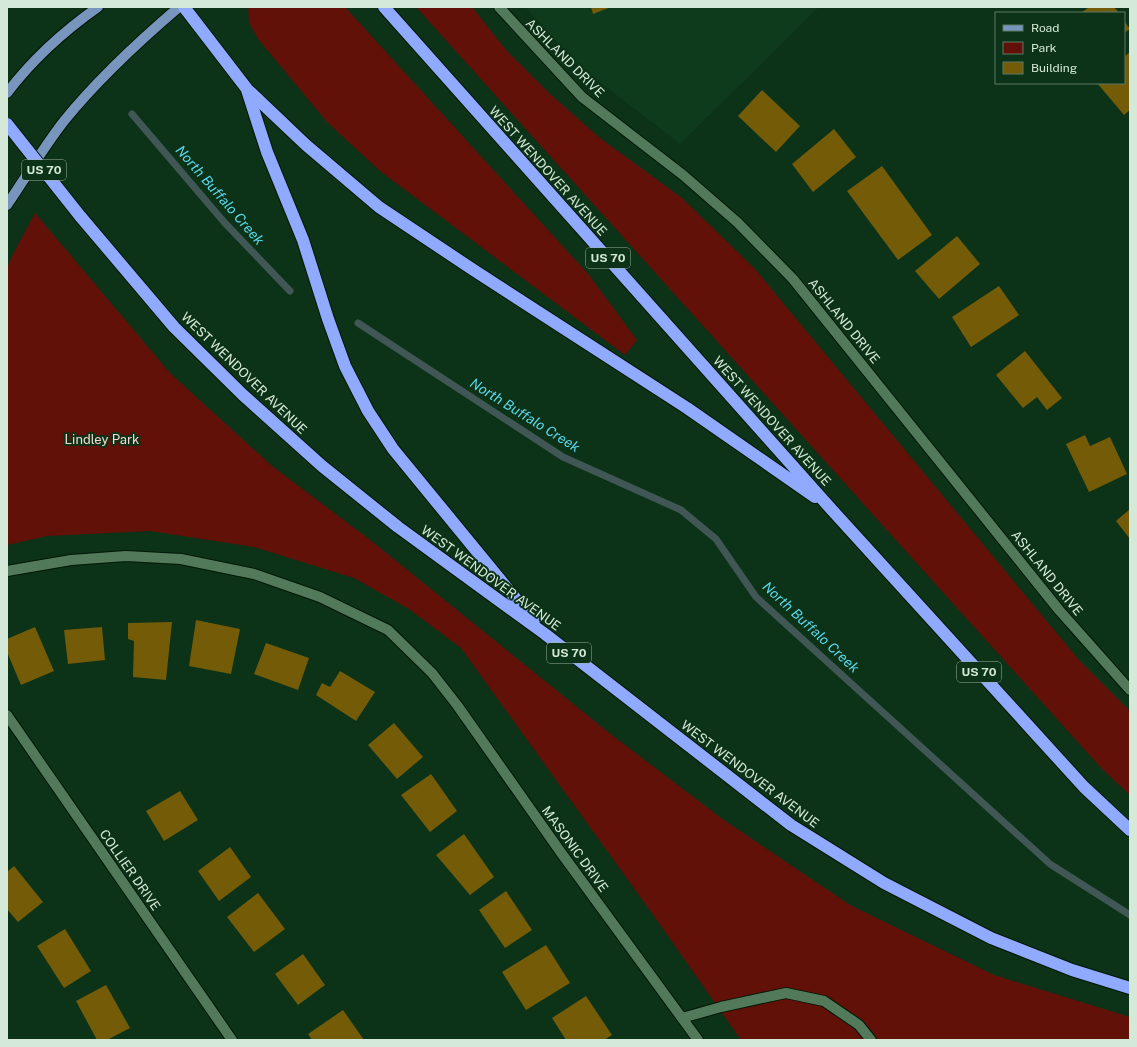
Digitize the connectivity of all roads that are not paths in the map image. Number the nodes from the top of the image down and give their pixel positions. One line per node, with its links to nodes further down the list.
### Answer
1 (98, 7): 7 (main road)
2 (179, 7): 9 (main road)
3 (184, 7): 6 (highway)
4 (384, 7): 10 (highway, WEST WENDOVER AVENUE / US 70)
5 (499, 7): 13 (street, ASHLAND DRIVE)
6 (247, 89): 10 (highway); 12 (highway)
7 (7, 93)
8 (7, 124): 12 (highway, WEST WENDOVER AVENUE / US 70, bridge)
9 (7, 205)
10 (832, 510): 15 (highway, WEST WENDOVER AVENUE / US 70)
11 (7, 571): 17 (street, MASONIC DRIVE)
12 (545, 634): 16 (highway, WEST WENDOVER AVENUE / US 70)
13 (1130, 690)
14 (7, 715): 18 (street, COLLIER DRIVE)
15 (1130, 830)
16 (1130, 988)
17 (682, 1018): 19 (street, MASONIC DRIVE); 20 (street)
18 (232, 1040)
19 (698, 1040)
20 (871, 1040)

